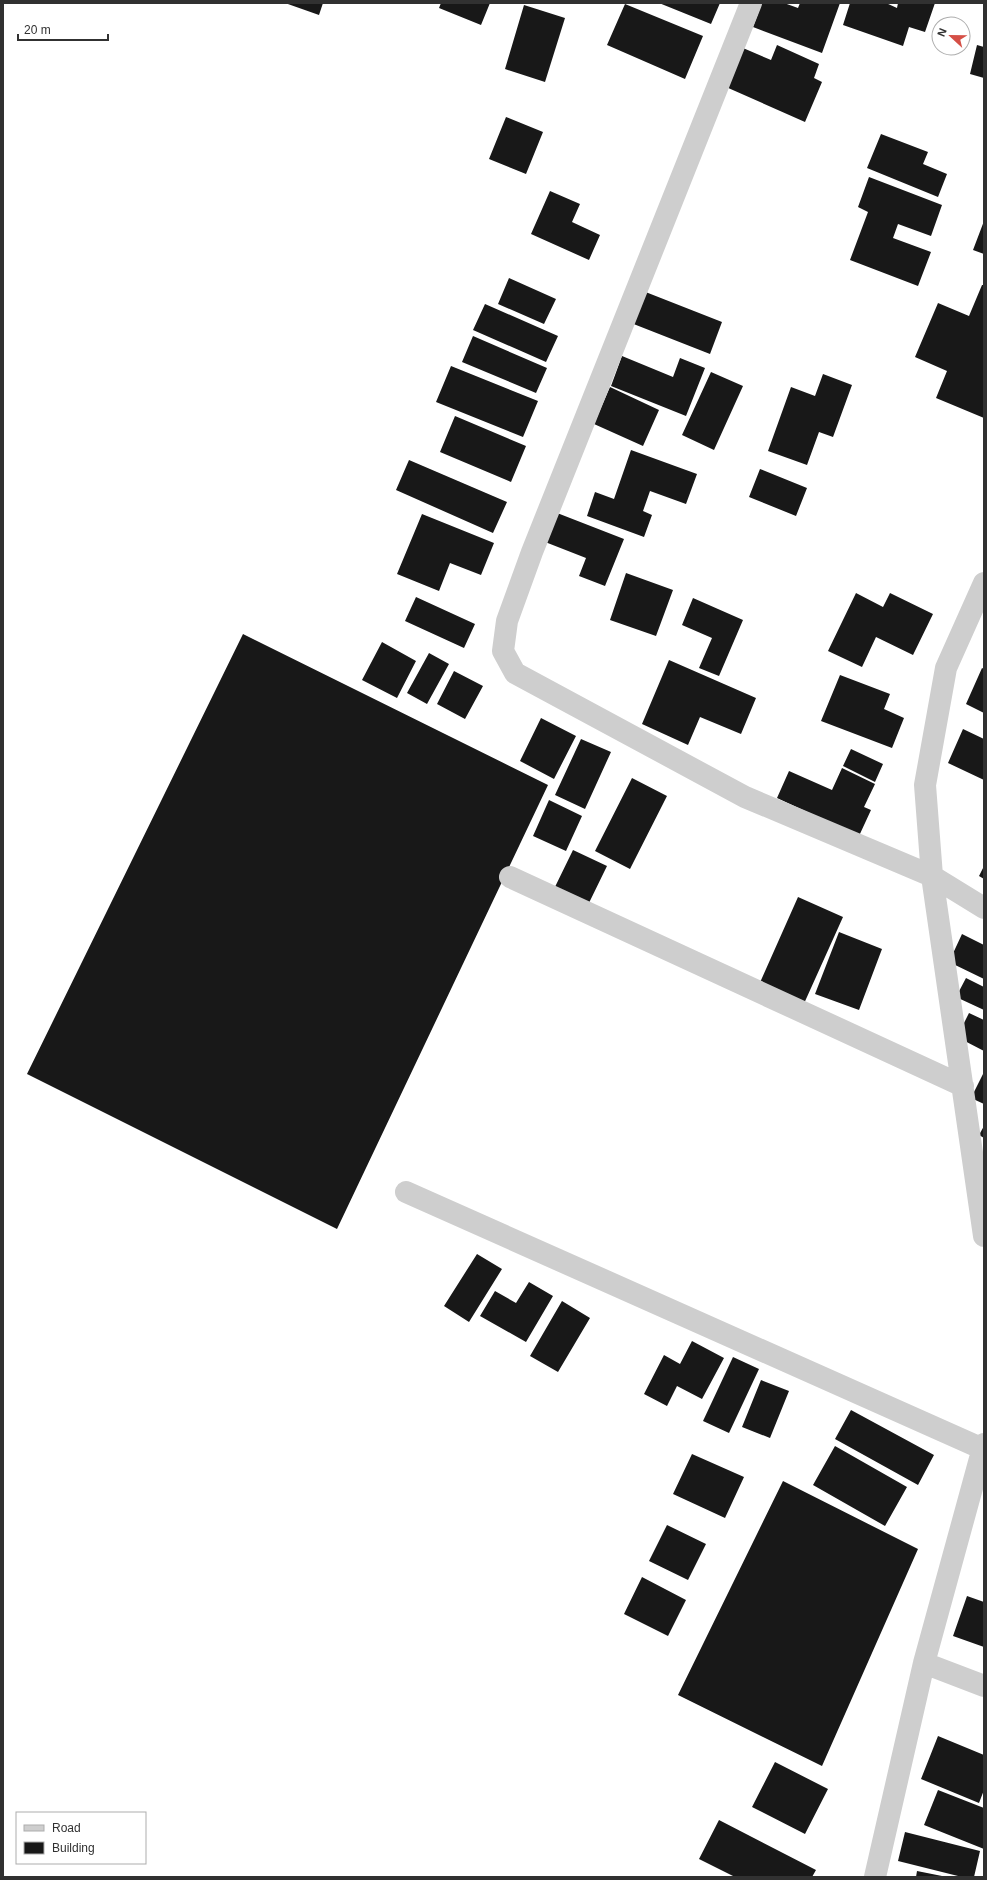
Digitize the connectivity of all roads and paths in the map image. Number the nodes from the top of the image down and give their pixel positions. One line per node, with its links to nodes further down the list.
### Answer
1 (751, 3): 3 (street)
2 (984, 583): 3 (street)
3 (932, 876): 5 (street); 6 (street)
4 (510, 877): 6 (street)
5 (984, 908)
6 (963, 1086): 8 (street)
7 (406, 1192): 9 (street)
8 (984, 1236)
9 (983, 1446): 10 (street)
10 (924, 1663): 11 (street); 12 (street)
11 (984, 1686)
12 (875, 1877)

